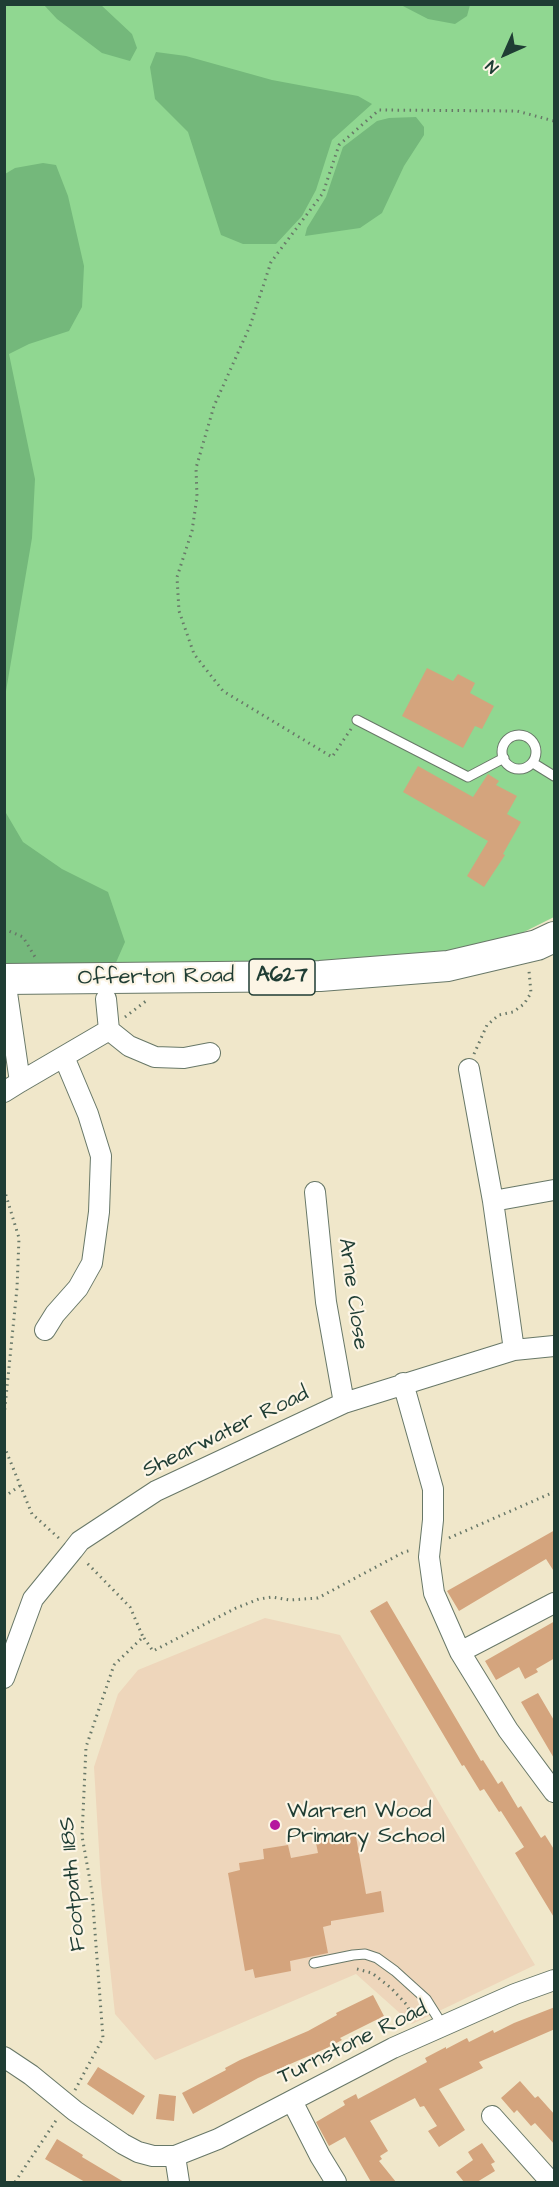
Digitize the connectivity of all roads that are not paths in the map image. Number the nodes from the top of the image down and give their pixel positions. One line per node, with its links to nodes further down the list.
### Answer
1 (357, 720): 2 (lane)
2 (504, 758): 3 (lane); 3 (lane)
3 (533, 764): 4 (lane)
4 (555, 776)
5 (555, 938): 6 (main road, Offerton Road / A627)
6 (5, 979): 12 (street)
7 (106, 999): 8 (street)
8 (109, 1030): 9 (street); 10 (street)
9 (210, 1053)
10 (64, 1057): 12 (street); 16 (street)
11 (469, 1069): 15 (street)
12 (12, 1087)
13 (555, 1190): 15 (street)
14 (315, 1192): 20 (street, Arne Close)
15 (493, 1201): 18 (street)
16 (45, 1330)
17 (555, 1346): 18 (street, Shearwater Road)
18 (514, 1350): 19 (street, Shearwater Road)
19 (403, 1383): 20 (street, Shearwater Road); 22 (street)
20 (345, 1403): 23 (street, Shearwater Road)
21 (555, 1603): 22 (street)
22 (460, 1652): 24 (street)
23 (4, 1678)
24 (555, 1792)
25 (314, 1963): 27 (lane)
26 (555, 1980): 27 (street, Turnstone Road)
27 (443, 2027): 29 (street, Turnstone Road)
28 (4, 2057): 31 (street, Turnstone Road)
29 (292, 2101): 31 (street, Turnstone Road); 34 (street)
30 (492, 2116): 32 (street)
31 (175, 2156): 33 (street)
32 (540, 2178)
33 (179, 2182)
34 (336, 2182)

